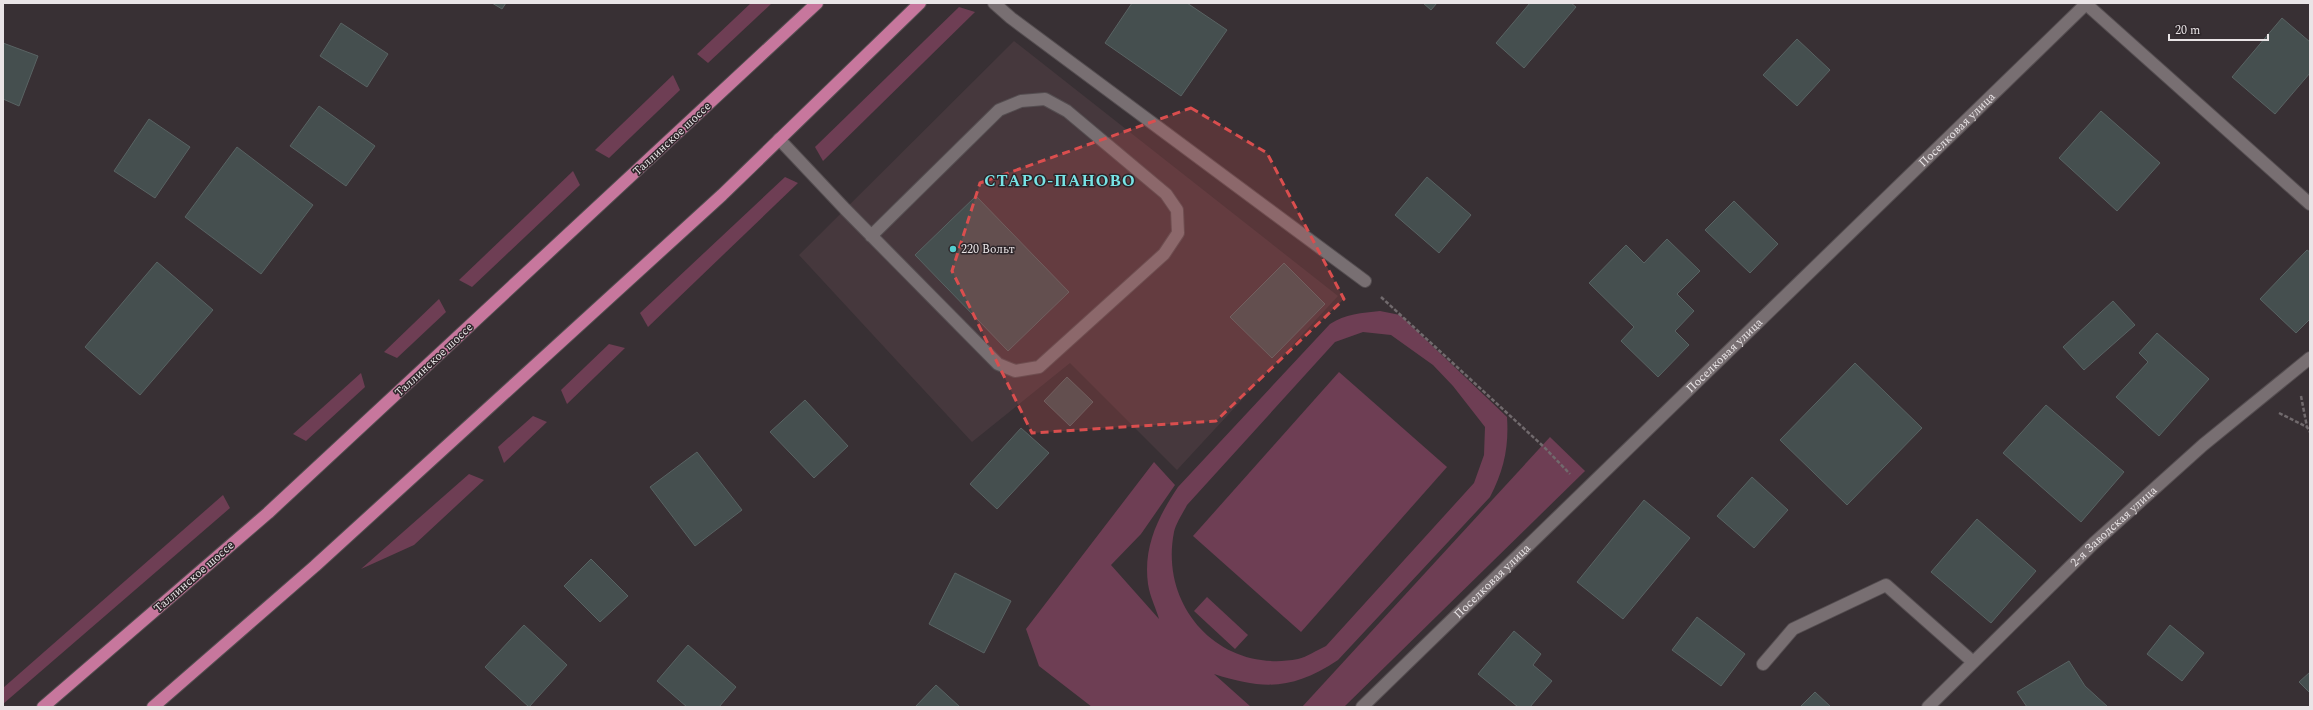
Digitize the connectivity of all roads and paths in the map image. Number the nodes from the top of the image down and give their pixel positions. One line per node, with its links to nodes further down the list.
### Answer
1 (817, 3): 15 (main road, Таллинское шоссе)
2 (920, 3): 5 (main road)
3 (994, 3): 8 (street)
4 (2086, 3): 6 (street); 12 (street, Поселковая улица)
5 (779, 138): 7 (street); 16 (main road)
6 (2310, 204)
7 (871, 236): 7 (street)
8 (1365, 281): 12 (path)
9 (2310, 358): 13 (street, 2-я Заводская улица)
10 (2307, 428): 11 (path)
11 (2310, 432)
12 (1585, 490): 17 (street, Поселковая улица)
13 (1973, 662): 14 (street); 18 (street, 2-я Заводская улица)
14 (1763, 664)
15 (43, 707)
16 (153, 707)
17 (1362, 707)
18 (1928, 707)

